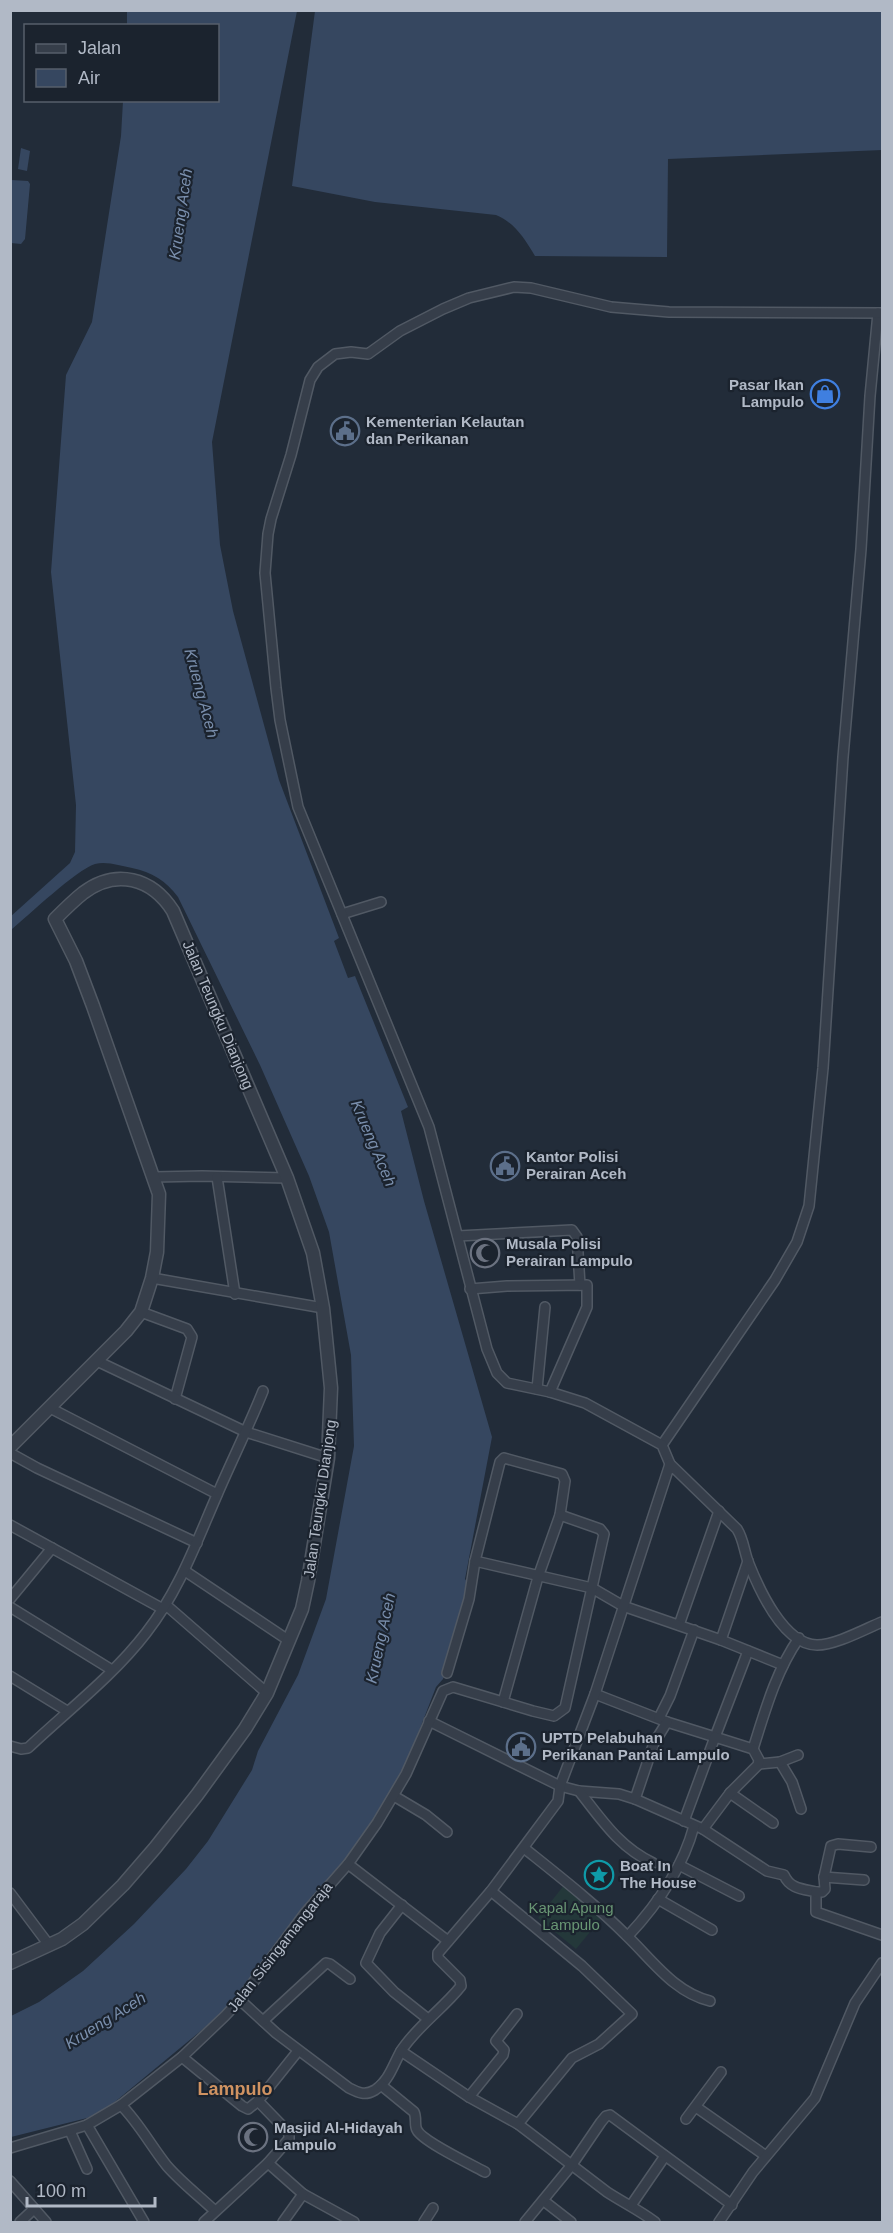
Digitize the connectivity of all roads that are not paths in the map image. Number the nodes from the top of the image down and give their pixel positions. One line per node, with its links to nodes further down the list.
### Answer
1 (880, 313): 3 (street); 22 (street)
2 (381, 902): 3 (street)
3 (342, 914): 7 (street)
4 (154, 1177): 5 (street); 6 (street, Jalan Teungku Dianjong); 8 (street)
5 (217, 1177): 6 (street); 11 (street)
6 (287, 1178): 13 (street, Jalan Teungku Dianjong)
7 (458, 1236): 9 (street); 10 (street)
8 (152, 1278): 11 (street); 14 (street)
9 (580, 1285): 10 (street); 18 (street)
10 (470, 1289): 16 (street)
11 (235, 1294): 13 (street)
12 (545, 1307): 16 (street)
13 (323, 1308): 25 (street, Jalan Teungku Dianjong)
14 (141, 1312): 15 (street); 19 (street)
15 (97, 1361): 19 (street); 20 (street)
16 (537, 1389): 18 (street)
17 (263, 1391): 21 (street)
18 (550, 1392): 22 (street)
19 (175, 1399): 21 (street)
20 (50, 1408): 23 (street); 27 (street)
21 (246, 1432): 25 (street); 27 (street)
22 (662, 1445): 26 (street)
23 (10, 1447)
24 (10, 1453): 31 (street)
25 (328, 1458): 46 (street, Jalan Teungku Dianjong)
26 (670, 1464): 28 (street); 39 (street)
27 (217, 1494): 31 (street)
28 (719, 1511): 34 (street); 43 (street)
29 (560, 1515): 33 (street); 36 (street); 37 (street)
30 (10, 1525): 32 (street)
31 (197, 1543): 35 (street)
32 (52, 1548): 38 (street); 41 (street)
33 (476, 1561): 36 (street); 51 (street)
34 (748, 1561): 45 (street); 47 (street)
35 (185, 1571): 41 (street); 46 (street)
36 (538, 1577): 37 (street); 55 (street)
37 (592, 1588): 39 (street); 55 (street, Jalan Sisingamangaraja)
38 (10, 1599)
39 (623, 1606): 43 (street); 54 (street)
40 (10, 1607): 50 (street)
41 (165, 1607): 50 (street); 53 (street)
42 (882, 1622): 45 (street)
43 (679, 1625): 44 (street)
44 (694, 1630): 47 (street); 58 (street)
45 (799, 1638): 49 (street)
46 (288, 1640): 53 (street, Jalan Teungku Dianjong)
47 (721, 1640): 48 (street)
48 (748, 1651): 49 (street); 59 (street)
49 (783, 1665): 61 (street)
50 (112, 1670): 56 (street)
51 (447, 1673)
52 (10, 1676): 56 (street)
53 (267, 1693): 92 (street, Jalan Teungku Dianjong)
54 (595, 1694): 58 (street); 65 (street)
55 (503, 1702): 57 (street, Jalan Sisingamangaraja)
56 (67, 1711): 60 (street)
57 (429, 1720): 65 (street); 68 (street, Jalan Sisingamangaraja)
58 (663, 1720): 59 (street); 69 (street)
59 (715, 1737): 61 (street); 71 (street)
60 (10, 1746)
61 (753, 1749): 64 (street)
62 (798, 1755): 63 (street)
63 (780, 1762): 64 (street); 70 (street)
64 (759, 1764): 67 (street)
65 (560, 1786): 66 (street); 76 (street)
66 (579, 1791): 69 (street); 77 (street)
67 (730, 1792): 72 (street); 73 (street)
68 (394, 1796): 74 (street); 78 (street, Jalan Sisingamangaraja)
69 (635, 1799): 71 (street)
70 (801, 1809)
71 (684, 1821): 73 (street)
72 (773, 1823)
73 (699, 1827): 79 (street); 83 (street)
74 (447, 1832)
75 (871, 1847): 80 (street)
76 (524, 1848): 82 (street); 90 (street)
77 (653, 1863)
78 (348, 1864): 87 (street); 96 (street, Jalan Sisingamangaraja)
79 (679, 1865): 85 (street); 86 (street)
80 (824, 1877): 81 (street); 83 (street)
81 (864, 1880)
82 (491, 1892): 91 (street); 111 (street)
83 (816, 1892): 89 (street)
84 (10, 1893): 92 (street)
85 (739, 1896)
86 (658, 1899): 88 (street); 90 (street)
87 (402, 1905): 91 (street); 99 (street)
88 (712, 1930)
89 (882, 1935)
90 (627, 1936): 97 (street)
91 (448, 1941): 99 (street)
92 (49, 1945): 93 (street, Jalan Teungku Dianjong)
93 (10, 1963)
94 (882, 1963): 116 (street)
95 (350, 1979): 100 (street)
96 (240, 2000): 100 (street); 103 (street, Jalan Sisingamangaraja)
97 (710, 2001)
98 (517, 2014): 106 (street)
99 (428, 2019): 102 (street)
100 (262, 2021): 101 (street)
101 (298, 2051): 105 (street); 107 (street)
102 (401, 2051): 105 (street); 106 (street)
103 (182, 2057): 107 (street); 108 (street, Jalan Sisingamangaraja)
104 (721, 2072): 109 (street)
105 (381, 2085): 120 (street)
106 (469, 2097): 111 (street)
107 (258, 2101): 117 (street)
108 (121, 2105): 112 (street, Jalan Sisingamangaraja); 128 (street)
109 (696, 2107): 110 (street); 116 (street)
110 (687, 2119)
111 (518, 2124): 118 (street)
112 (87, 2125): 113 (street, Jalan Sisingamangaraja); 131 (street)
113 (70, 2131): 114 (street, Jalan Sisingamangaraja); 119 (street)
114 (10, 2148)
115 (665, 2156): 118 (street); 124 (street); 125 (street)
116 (766, 2156): 125 (street)
117 (268, 2163): 122 (street); 128 (street)
118 (571, 2166): 123 (street); 124 (street)
119 (87, 2169)
120 (485, 2172)
121 (10, 2181): 127 (street)
122 (303, 2194): 133 (street); 134 (street)
123 (544, 2201): 136 (street); 137 (street)
124 (632, 2204): 138 (street)
125 (732, 2205): 139 (street)
126 (433, 2208): 135 (street)
127 (34, 2209): 129 (street); 130 (street)
128 (215, 2211): 132 (street)
129 (20, 2223)
130 (46, 2223)
131 (144, 2223)
132 (204, 2223)
133 (283, 2223)
134 (354, 2223)
135 (424, 2223)
136 (525, 2223)
137 (571, 2223)
138 (655, 2223)
139 (718, 2223)

